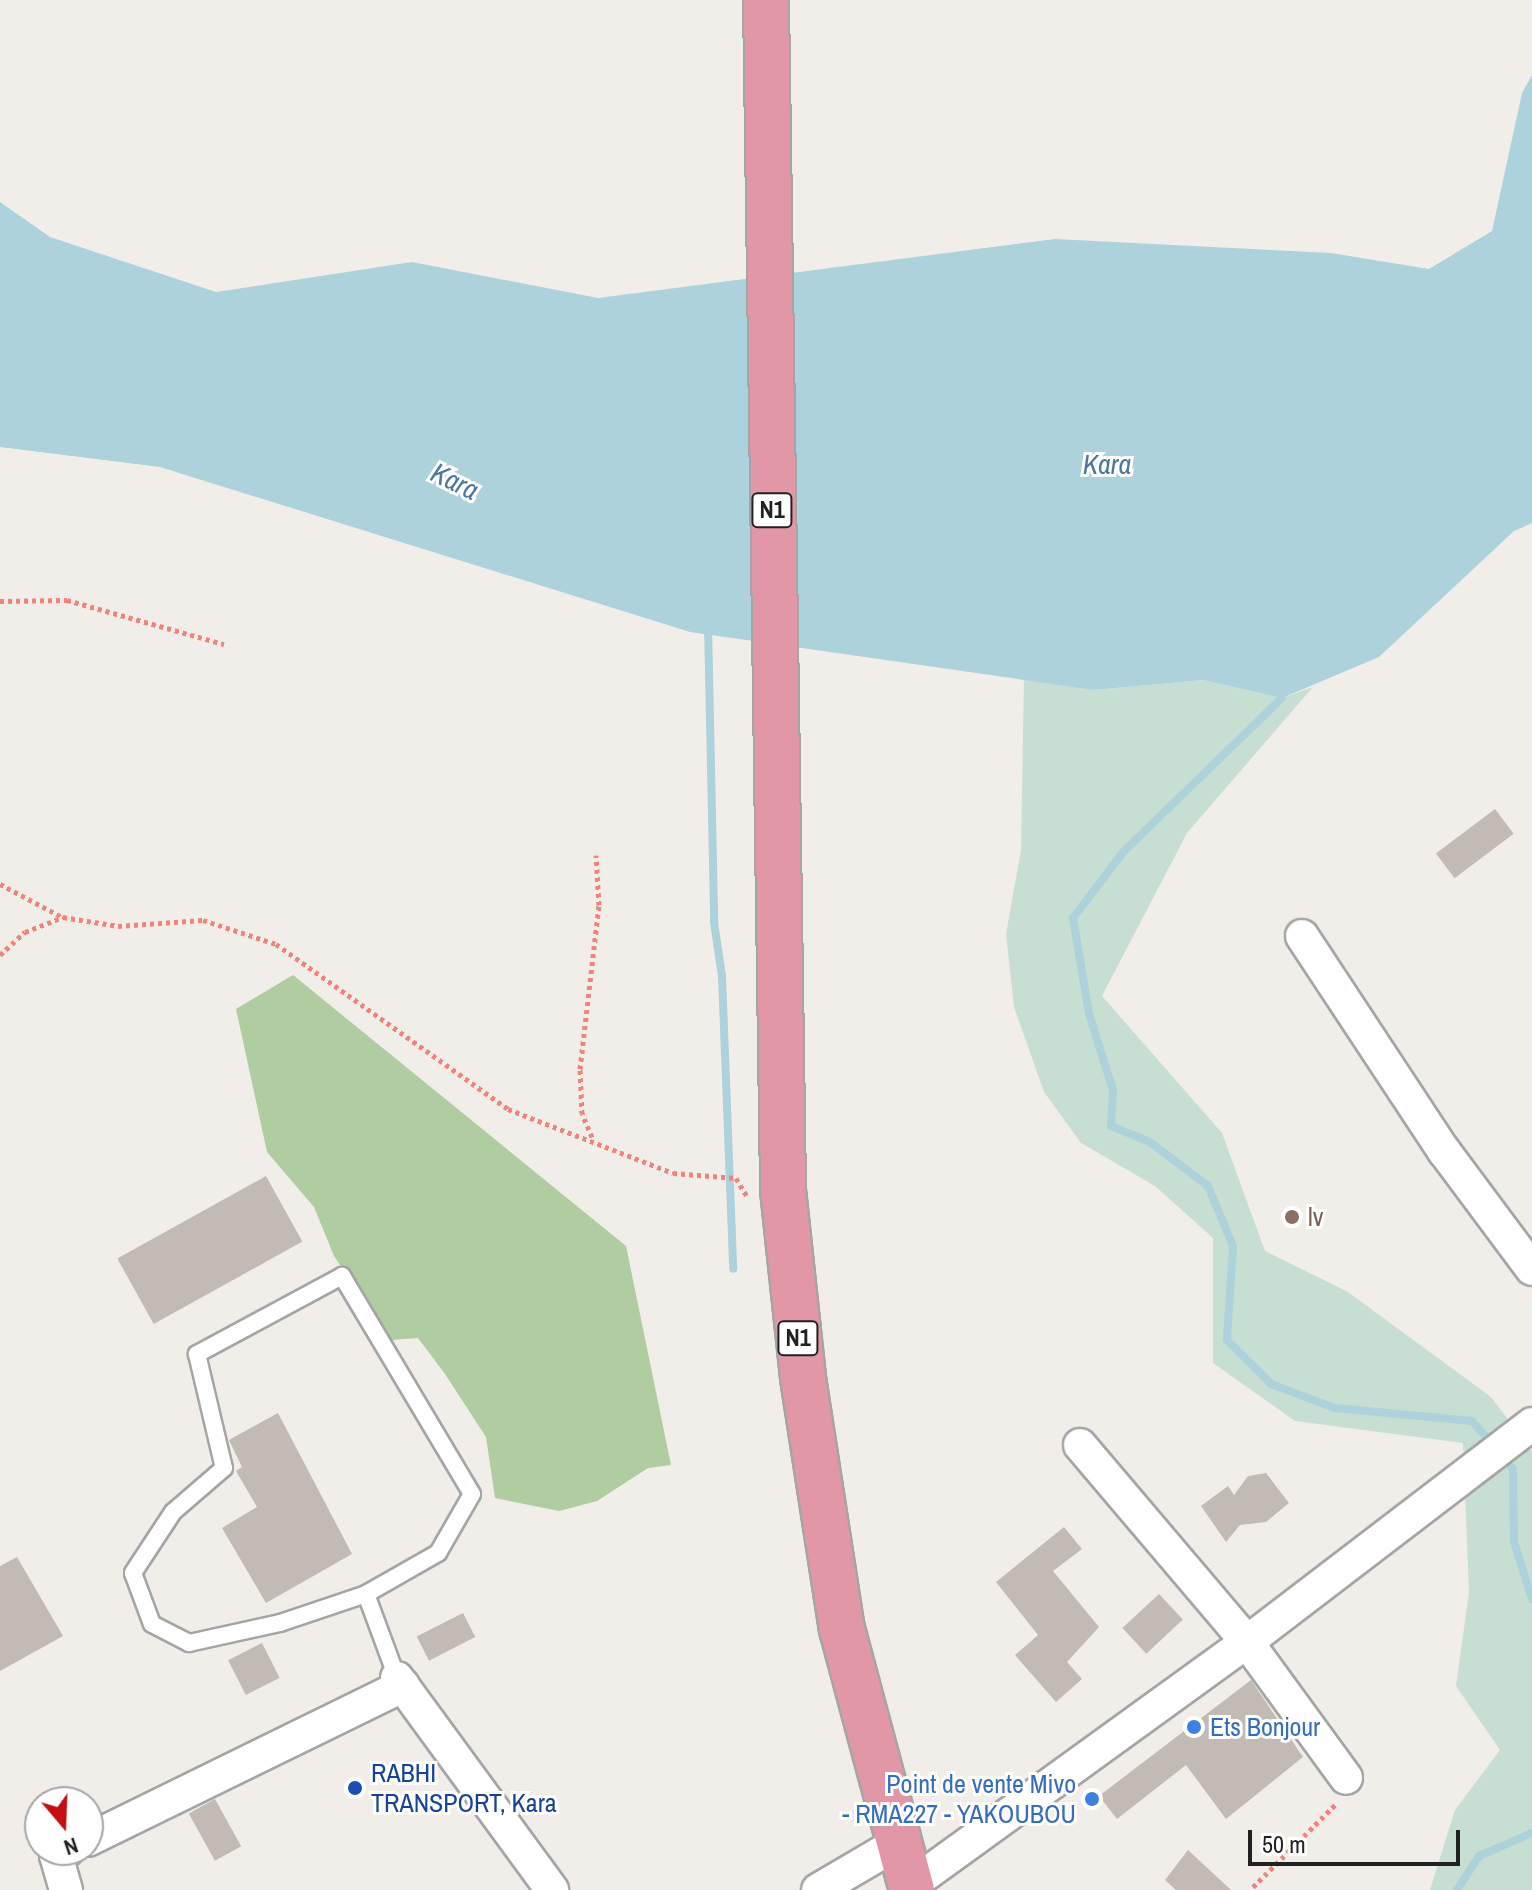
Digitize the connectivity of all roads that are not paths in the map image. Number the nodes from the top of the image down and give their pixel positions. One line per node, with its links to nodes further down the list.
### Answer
1 (766, 0): 11 (highway, N1)
2 (1302, 936): 3 (street)
3 (1532, 1269)
4 (1532, 1424): 7 (street)
5 (1080, 1445): 7 (street)
6 (366, 1594): 6 (lane); 8 (lane)
7 (1247, 1642): 9 (street); 13 (street)
8 (400, 1682): 10 (street); 15 (street)
9 (1346, 1778)
10 (104, 1832)
11 (898, 1843): 13 (highway, N1); 16 (street)
12 (59, 1866): 14 (street)
13 (912, 1888)
14 (66, 1890)
15 (552, 1890)
16 (818, 1890)

